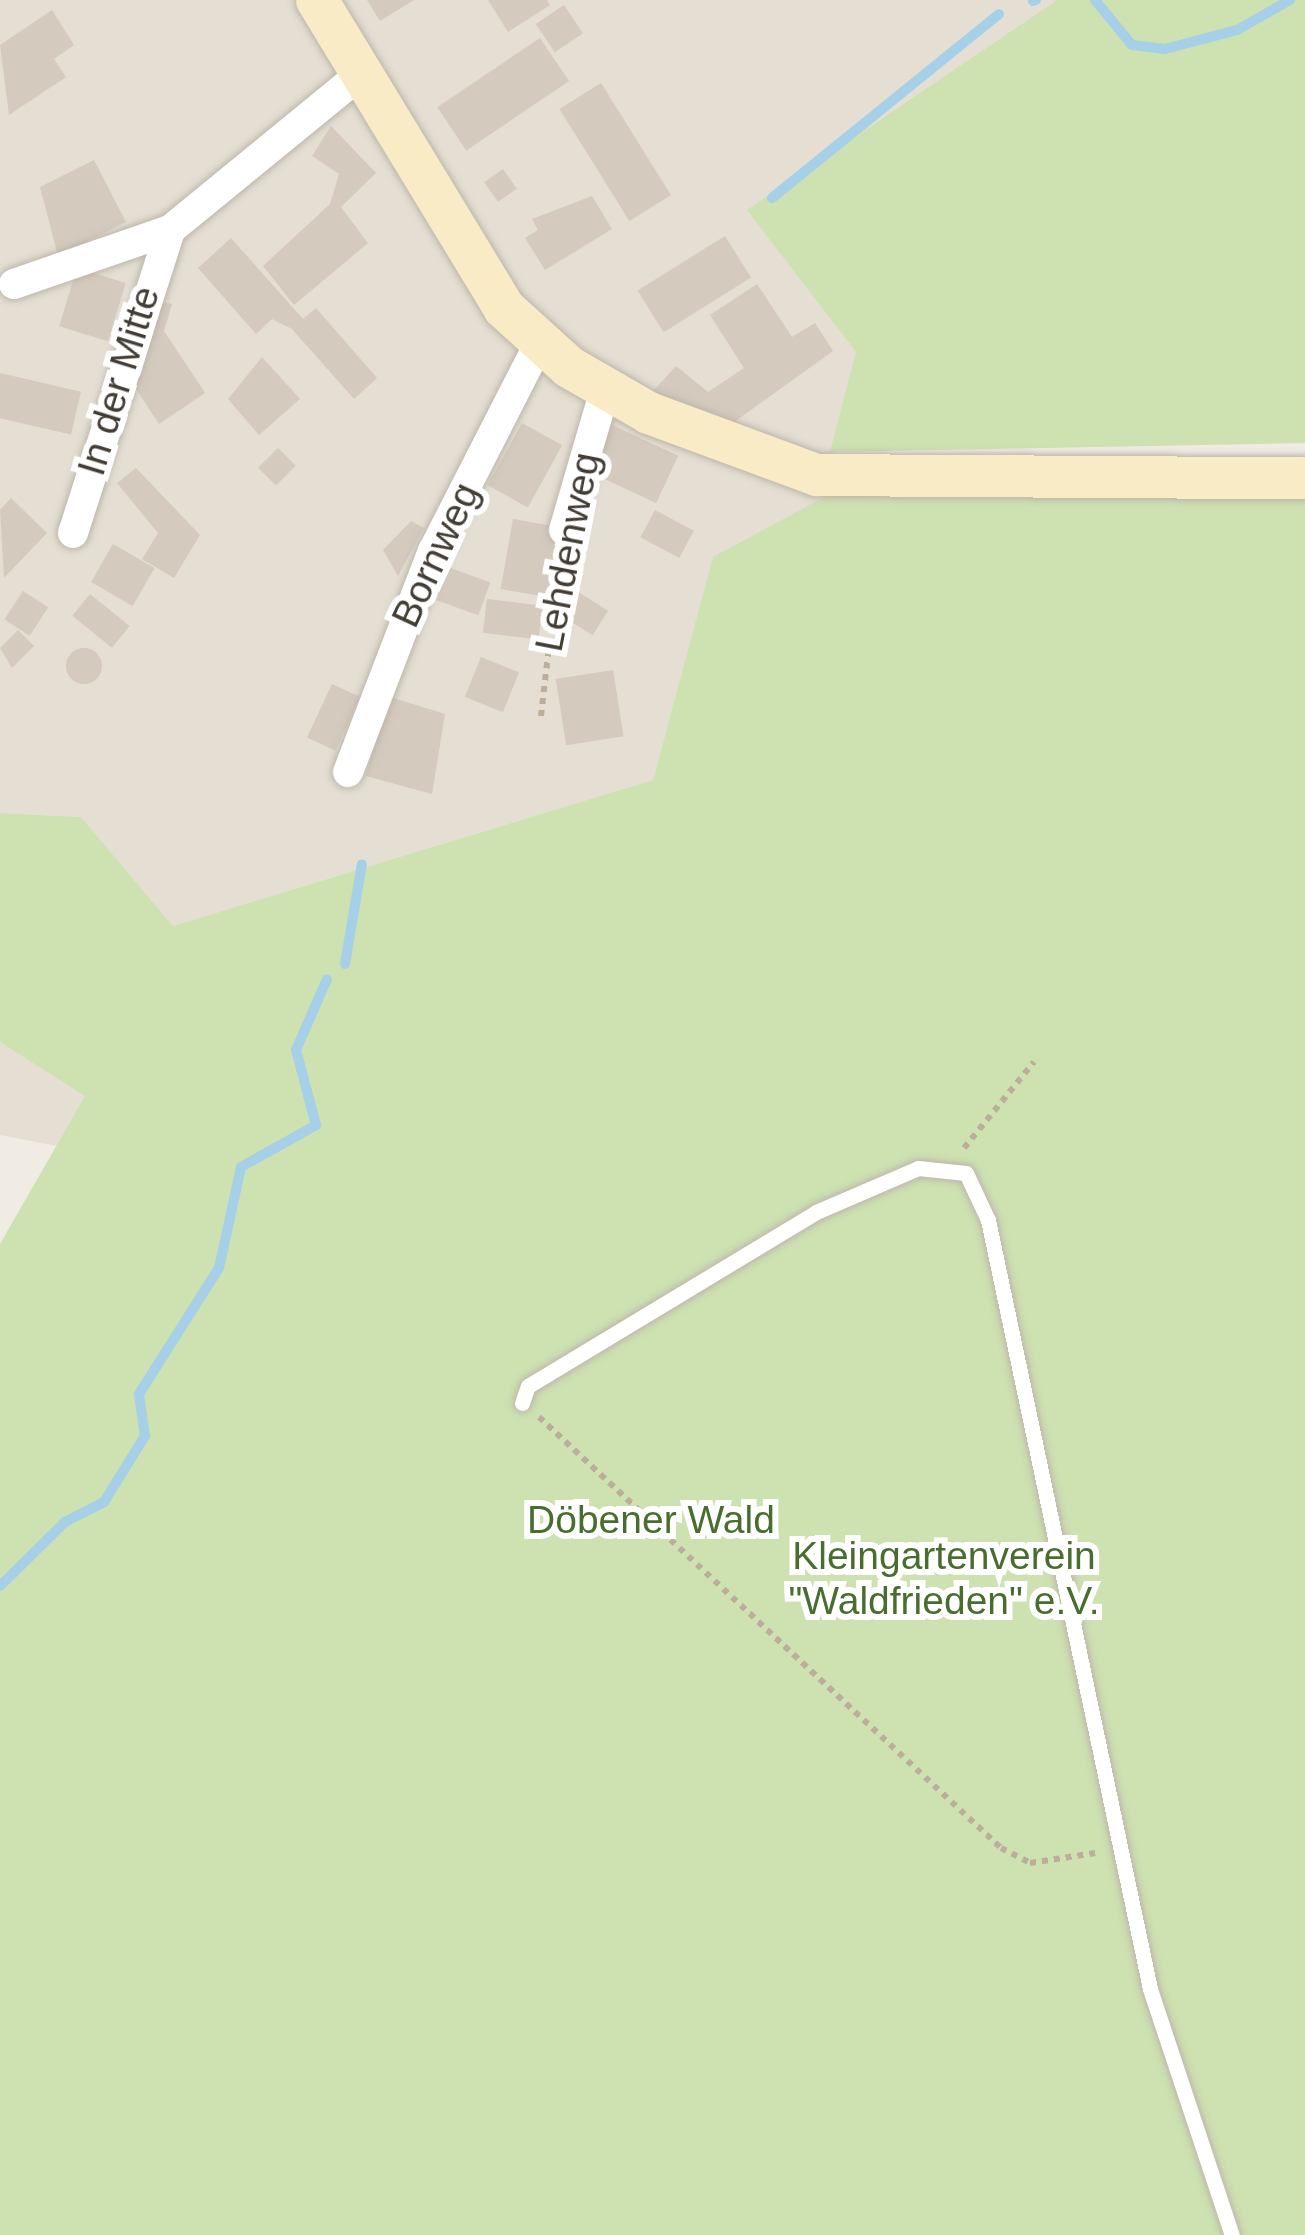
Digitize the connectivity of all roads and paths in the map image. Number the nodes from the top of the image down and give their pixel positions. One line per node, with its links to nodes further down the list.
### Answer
1 (317, 0): 2 (main road)
2 (363, 72): 3 (street, In der Mitte); 5 (main road)
3 (170, 230): 4 (street, In der Mitte); 9 (street, In der Mitte)
4 (14, 284)
5 (538, 344): 6 (main road); 11 (street, Bornweg)
6 (605, 390): 7 (main road); 8 (street, Lehdenweg)
7 (1305, 478)
8 (564, 530): 10 (path, Lehdenweg)
9 (73, 533)
10 (541, 716)
11 (348, 772)
12 (1034, 1062): 13 (path)
13 (952, 1166): 14 (lane); 15 (lane)
14 (522, 1403): 15 (path)
15 (1119, 1850): 16 (lane)
16 (1232, 2235)

